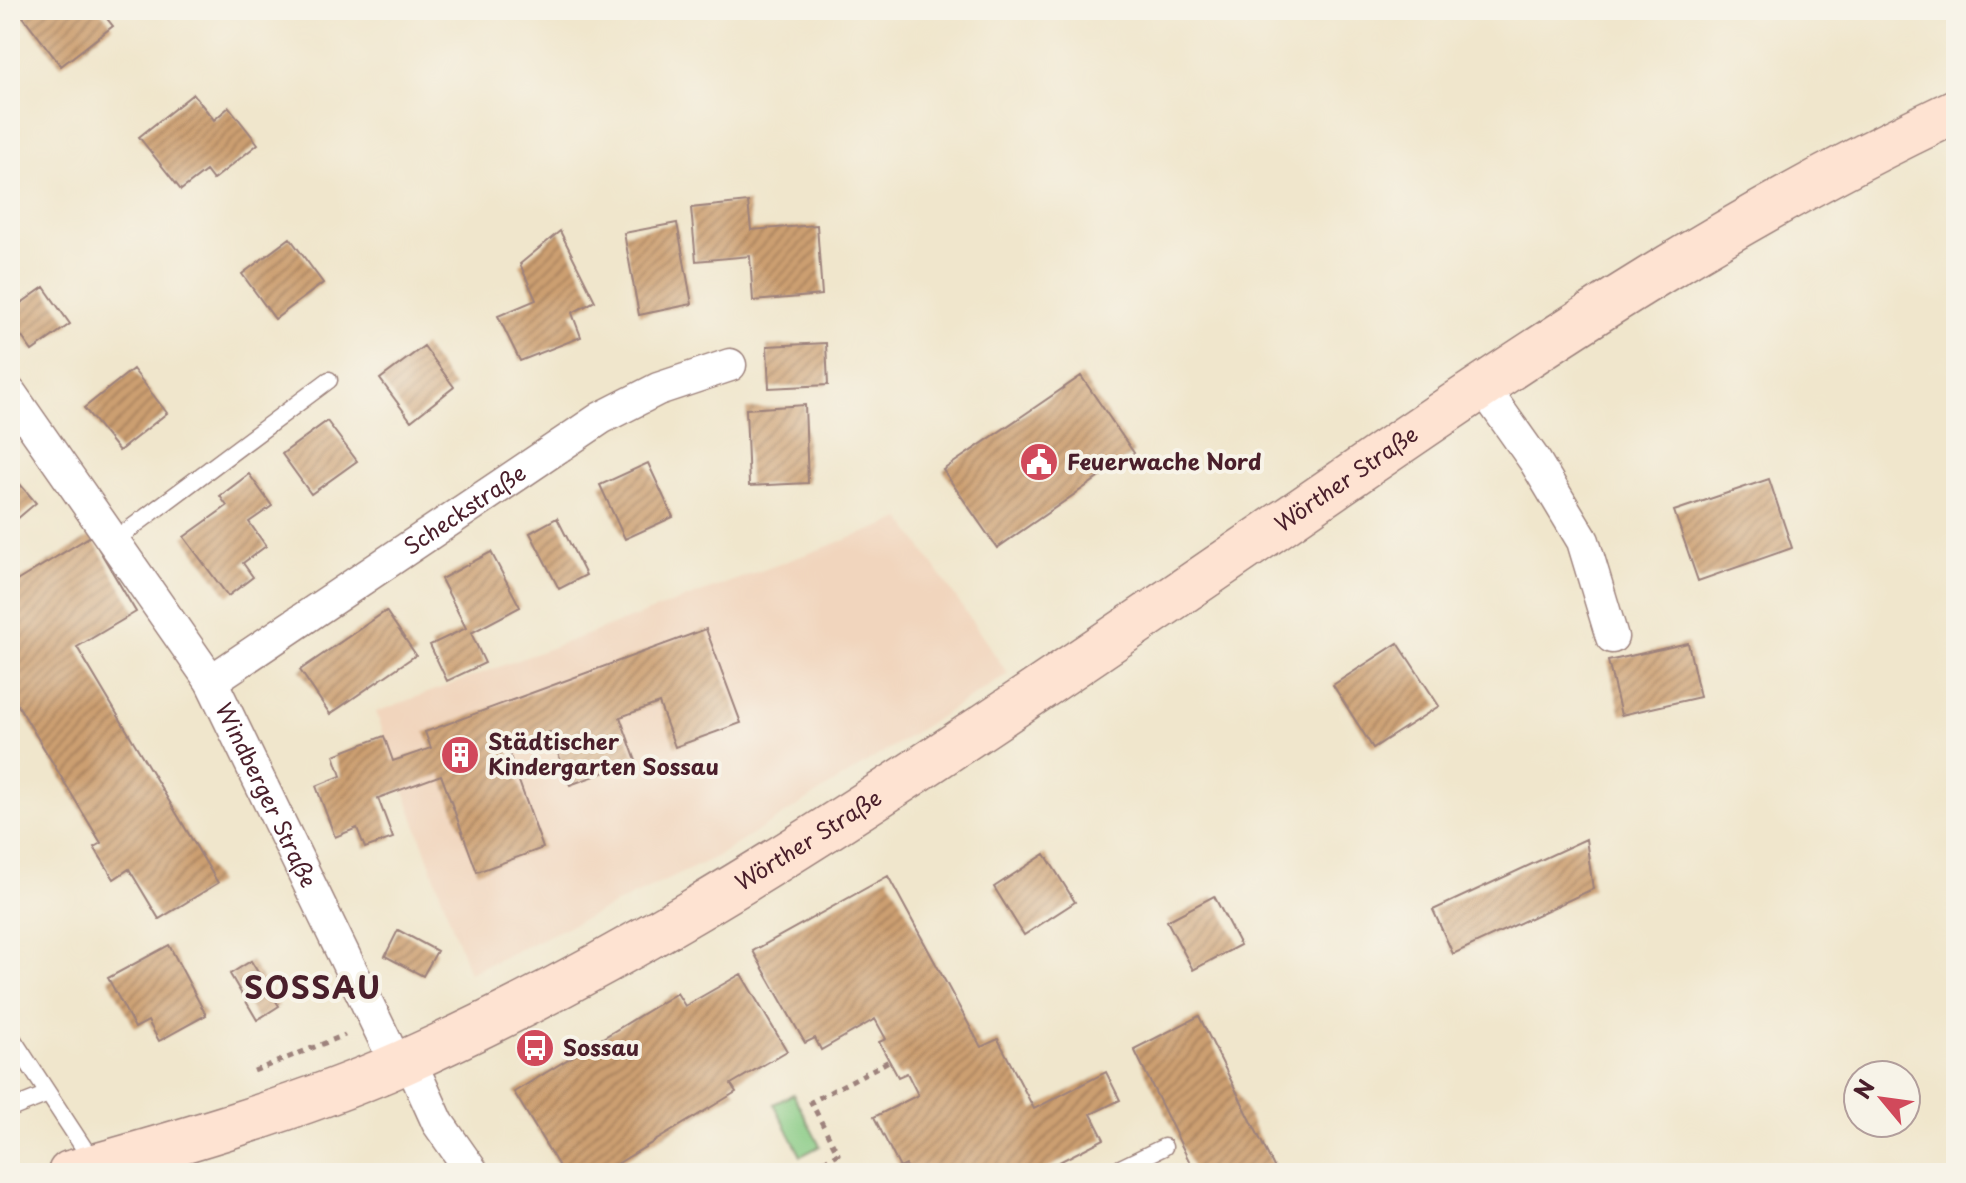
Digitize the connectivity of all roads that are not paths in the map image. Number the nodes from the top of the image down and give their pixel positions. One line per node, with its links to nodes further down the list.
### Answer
1 (1956, 111): 4 (street, Wörther Straße)
2 (730, 365): 8 (street, Scheckstraße)
3 (329, 380): 6 (lane)
4 (1482, 386): 7 (street); 10 (street, Wörther Straße)
5 (10, 393): 6 (street, Windberger Straße)
6 (115, 540): 8 (street, Windberger Straße)
7 (1612, 637)
8 (211, 681): 10 (street, Windberger Straße)
9 (10, 1035): 11 (lane)
10 (403, 1062): 14 (street, Wörther Straße); 15 (street, Windberger Straße)
11 (48, 1094): 12 (lane); 14 (lane)
12 (10, 1109)
13 (1164, 1147): 16 (lane)
14 (83, 1170)
15 (473, 1173)
16 (1110, 1173)

